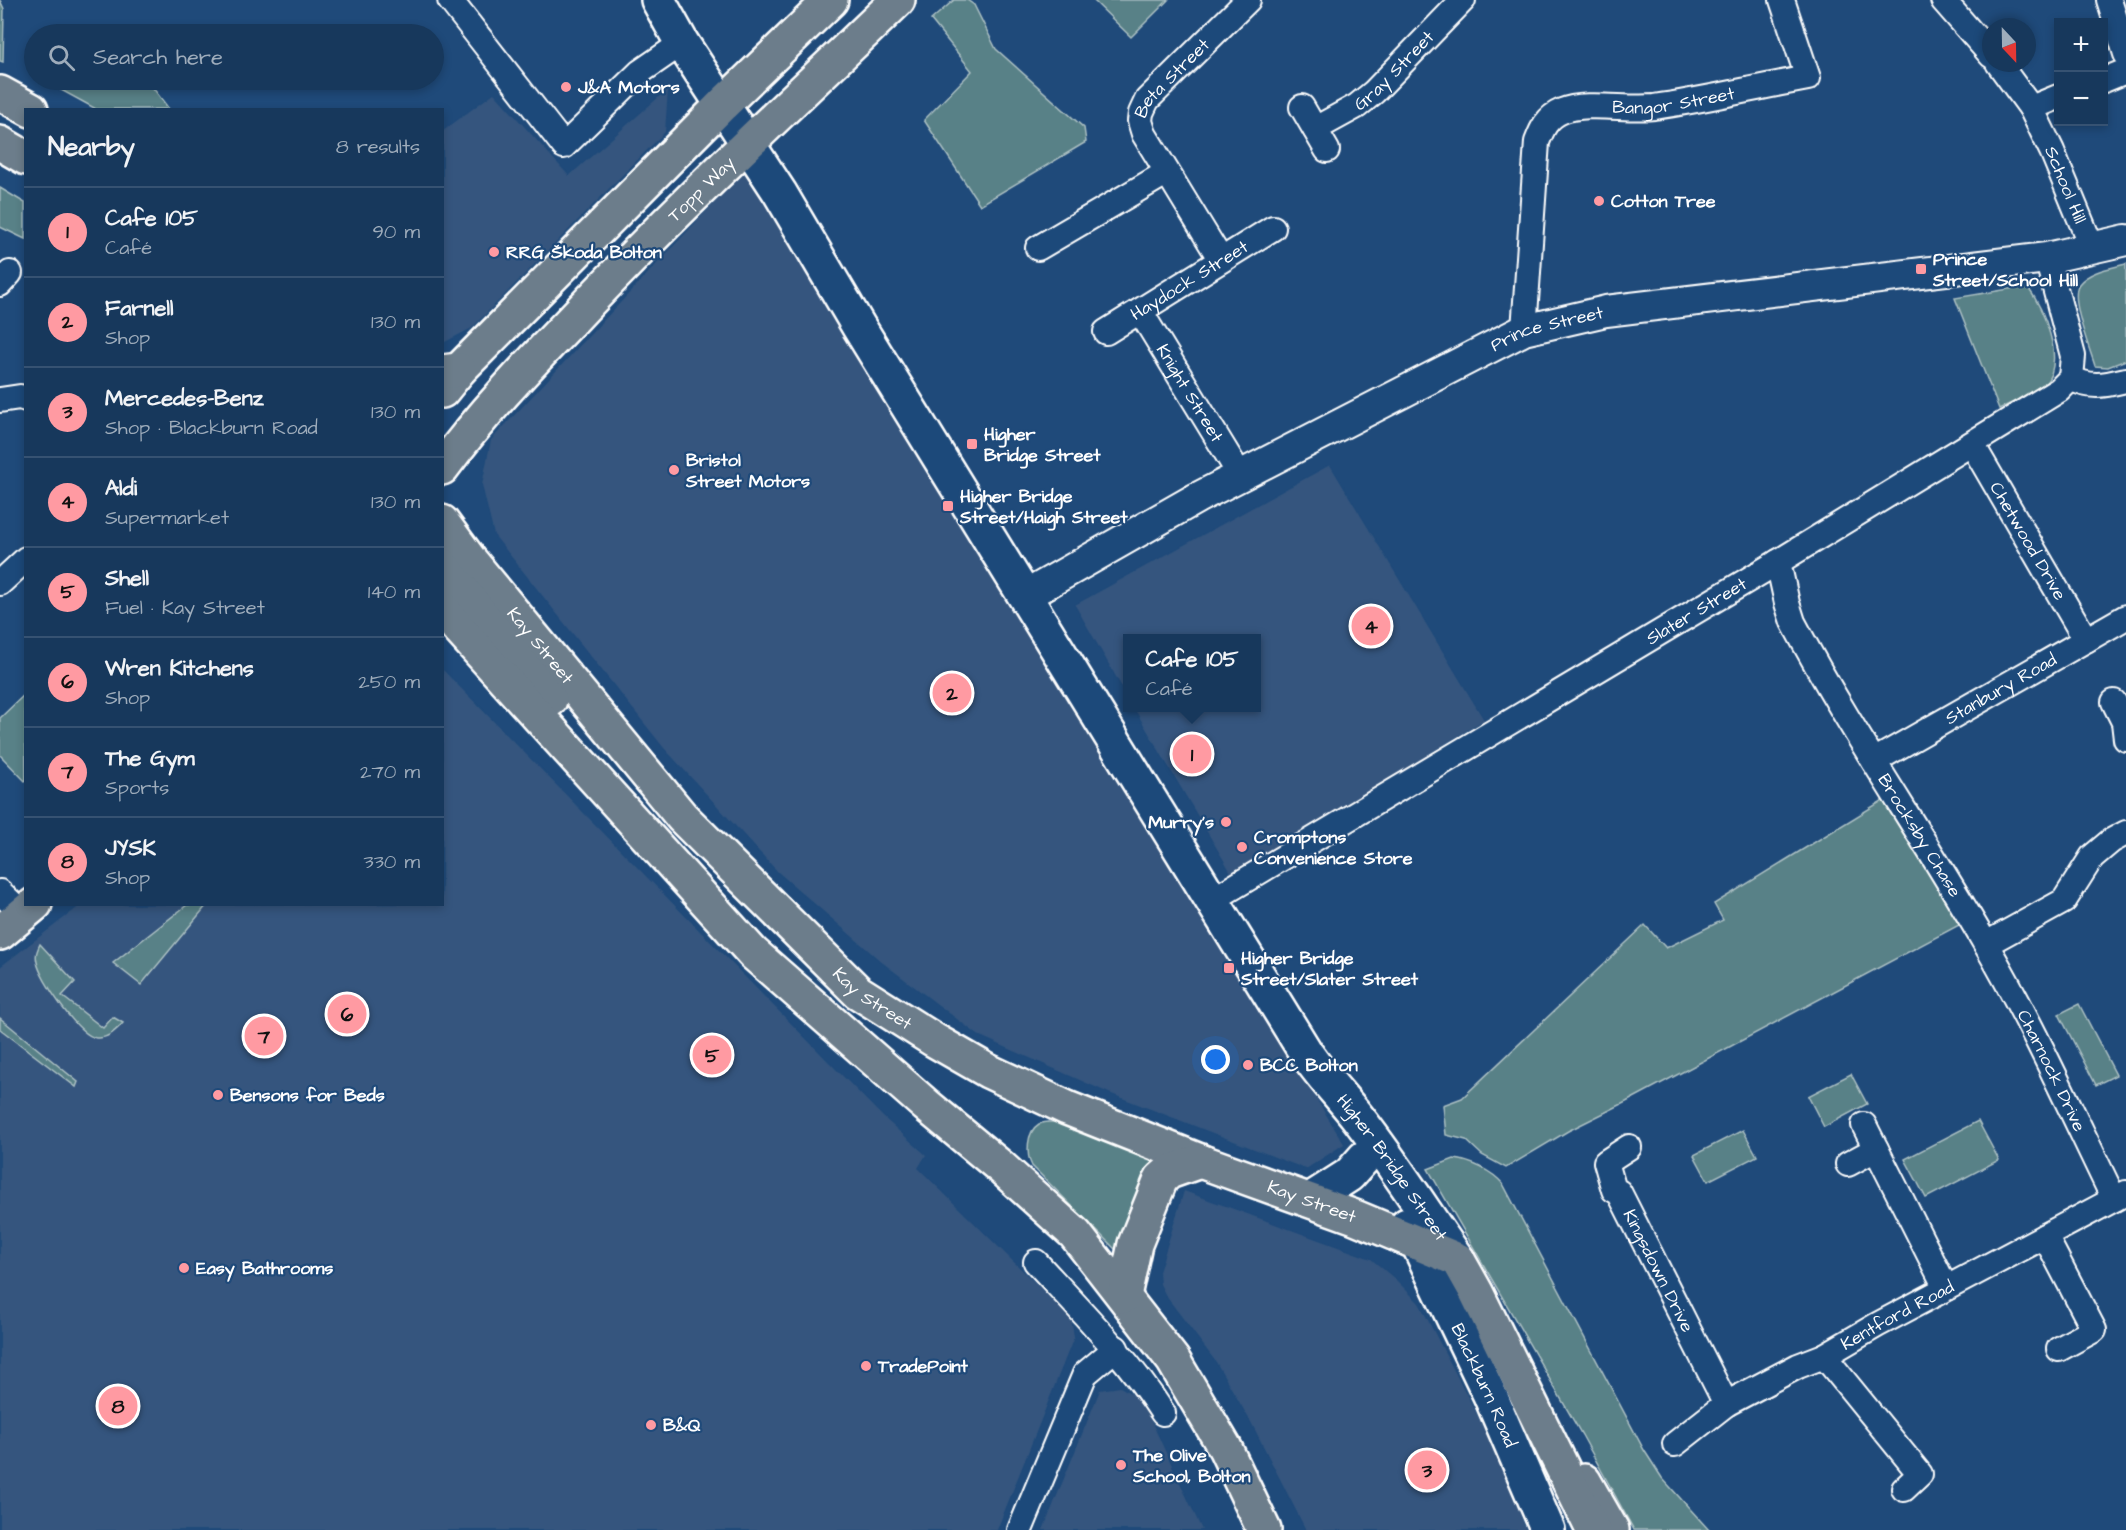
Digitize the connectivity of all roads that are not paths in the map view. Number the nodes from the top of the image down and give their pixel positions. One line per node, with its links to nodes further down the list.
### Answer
1 (450, 0): 10 (street)
2 (658, 0): 10 (main road, Higher Bridge Street)
3 (831, 0): 18 (main road)
4 (898, 0): 23 (main road, Topp Way)
5 (1248, 0): 25 (street, Beta Street)
6 (1463, 0): 22 (street, Gray Street)
7 (1782, 0): 33 (street, Bangor Street)
8 (1943, 0): 11 (street)
9 (2109, 0): 12 (street)
10 (682, 43): 18 (main road, Higher Bridge Street)
11 (1982, 45)
12 (2126, 54)
13 (2126, 71): 15 (street)
14 (2005, 72): 21 (street, School Hill)
15 (2108, 78)
16 (0, 93): 19 (main road)
17 (2054, 99): 21 (street)
18 (722, 105): 23 (main road, Higher Bridge Street); 35 (main road)
19 (27, 108)
20 (1302, 108): 22 (street)
21 (2031, 108): 29 (street, School Hill)
22 (1315, 129): 24 (street)
23 (747, 143): 41 (main road, Topp Way); 46 (main road, Higher Bridge Street)
24 (1327, 150)
25 (1166, 173): 28 (street); 31 (street, Beta Street)
26 (1273, 228): 31 (street, Haydock Street)
27 (2126, 240): 29 (street, Prince Street)
28 (1038, 248)
29 (2092, 248): 30 (street, Prince Street)
30 (2048, 258): 33 (street, Prince Street); 36 (street)
31 (1221, 260): 32 (street, Haydock Street)
32 (1140, 311): 34 (street, Haydock Street); 42 (street, Knight Street)
33 (1524, 330): 42 (street, Prince Street)
34 (1106, 332)
35 (448, 377)
36 (2071, 378): 37 (street); 40 (street, Slater Street)
37 (2126, 380)
38 (24, 398): 39 (street)
39 (0, 400)
40 (1972, 444): 44 (street, Slater Street); 49 (street, Chetwood Drive)
41 (444, 465)
42 (1240, 475): 46 (street, Prince Street)
43 (444, 525): 64 (main road, Kay Street)
44 (1778, 562): 52 (street, Brocksby Chase); 56 (street, Slater Street)
45 (444, 568): 54 (main road)
46 (1026, 596): 56 (main road, Higher Bridge Street)
47 (2126, 617): 49 (street, Stanbury Road)
48 (447, 619): 54 (main road)
49 (2086, 640): 52 (street, Stanbury Road)
50 (2114, 702): 51 (street)
51 (2126, 739)
52 (1874, 761): 58 (street, Brocksby Chase)
53 (2126, 833): 58 (street)
54 (675, 867): 74 (main road)
55 (0, 891): 57 (street)
56 (1212, 900): 59 (main road, Higher Bridge Street)
57 (19, 917)
58 (1986, 944): 66 (street, Charnock Drive)
59 (1323, 1077): 63 (main road, Higher Bridge Street); 70 (main road, Higher Bridge Street)
60 (1864, 1125): 62 (street)
61 (1629, 1147): 78 (street, Kingsdown Drive)
62 (1876, 1149): 65 (street); 72 (street)
63 (1365, 1157): 67 (main road); 69 (main road, Higher Bridge Street)
64 (1200, 1161): 67 (main road, Kay Street); 74 (main road)
65 (1848, 1164)
66 (2120, 1196): 68 (street, Kentford Road)
67 (1310, 1200): 69 (main road, Kay Street)
68 (2045, 1236): 72 (street, Kentford Road); 76 (street)
69 (1417, 1242): 70 (main road, Kay Street); 85 (main road, Blackburn Road)
70 (1458, 1260): 73 (main road, Blackburn Road)
71 (1036, 1262): 75 (street)
72 (1946, 1288): 77 (street, Kentford Road)
73 (1476, 1292): 81 (main road, Blackburn Road); 88 (main road)
74 (1124, 1296): 84 (main road)
75 (1116, 1348): 79 (street); 83 (street)
76 (2059, 1349)
77 (1824, 1356): 78 (street, Kentford Road); 82 (street)
78 (1726, 1404): 80 (street, Kentford Road)
79 (1163, 1413)
80 (1675, 1444)
81 (1560, 1465): 86 (main road); 87 (main road, Blackburn Road)
82 (1904, 1489)
83 (1020, 1530)
84 (1264, 1530)
85 (1548, 1530)
86 (1582, 1530)
87 (1593, 1530)
88 (1612, 1530)

